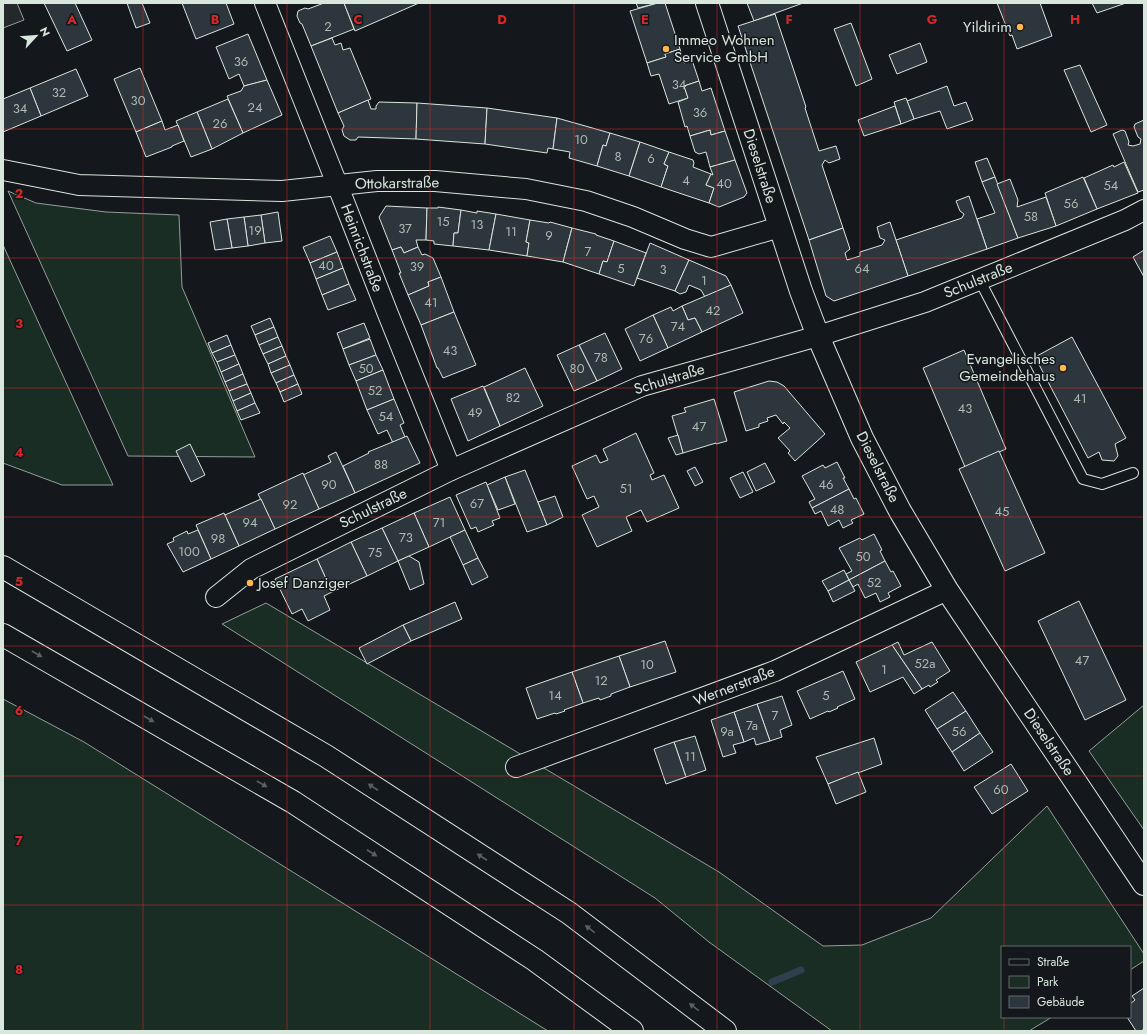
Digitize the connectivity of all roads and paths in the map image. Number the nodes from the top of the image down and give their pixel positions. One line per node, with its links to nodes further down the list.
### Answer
1 (707, 3): 6 (main road, Dieselstraße)
2 (270, 5): 4 (street, Heinrichstraße)
3 (3, 170): 4 (street, Ottokarstraße)
4 (338, 184): 6 (street, Ottokarstraße); 9 (street, Heinrichstraße)
5 (1144, 210): 7 (street, Schulstraße)
6 (780, 227): 8 (main road, Dieselstraße)
7 (979, 280): 8 (street, Schulstraße); 10 (lane)
8 (818, 336): 9 (street, Schulstraße); 12 (main road, Dieselstraße)
9 (451, 470): 13 (street, Schulstraße)
10 (1133, 473)
11 (3, 567): 18 (main road, one-way to 11)
12 (947, 590): 15 (street, Wernerstraße); 16 (main road, Dieselstraße)
13 (216, 597)
14 (3, 634): 17 (main road, one-way to 17)
15 (516, 767)
16 (1144, 884)
17 (632, 1031)
18 (725, 1031)

